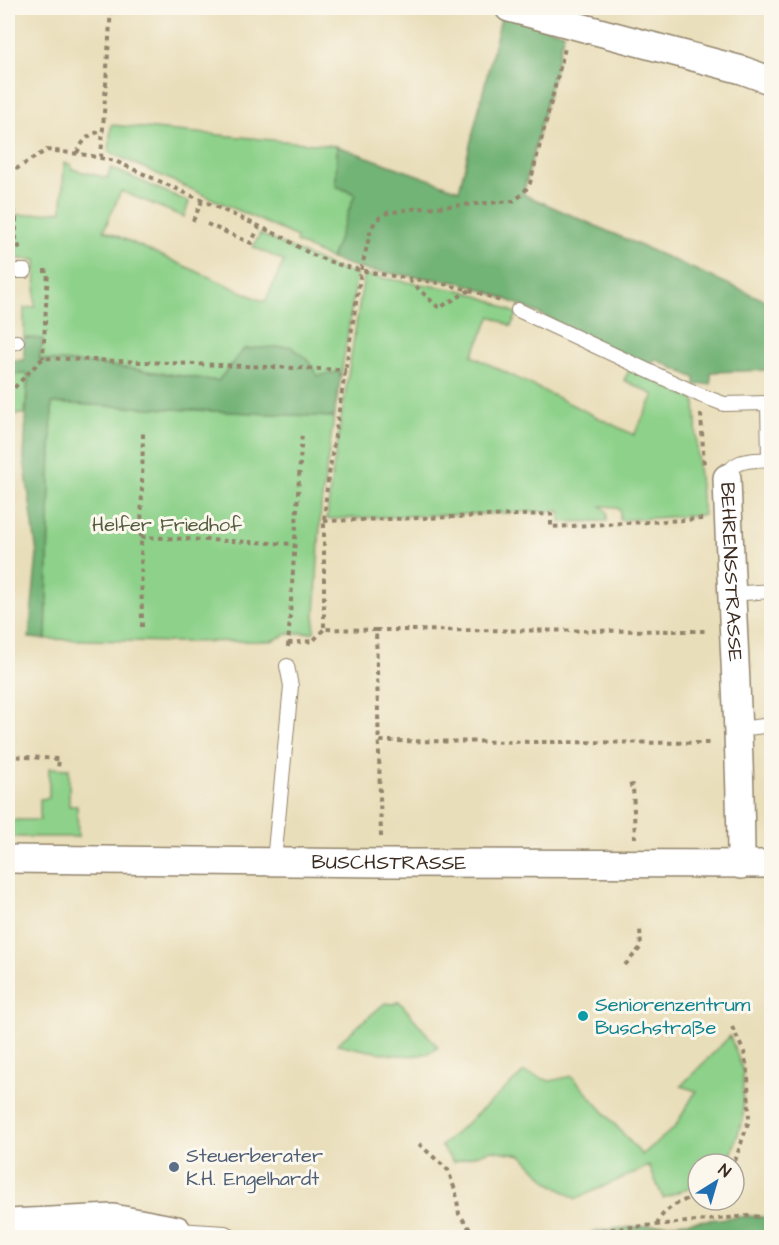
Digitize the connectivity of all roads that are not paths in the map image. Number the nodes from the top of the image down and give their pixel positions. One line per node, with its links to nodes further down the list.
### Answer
1 (509, 8): 2 (street)
2 (771, 81)
3 (8, 271): 4 (lane)
4 (26, 271)
5 (518, 310): 6 (lane, BEHRENSSTRASSE)
6 (727, 478): 8 (street, BEHRENSSTRASSE)
7 (771, 591): 8 (lane)
8 (731, 594): 11 (street, BEHRENSSTRASSE)
9 (287, 666): 13 (lane)
10 (771, 725): 11 (lane)
11 (739, 736): 15 (street, BEHRENSSTRASSE)
12 (8, 859): 13 (street, BUSCHSTRASSE)
13 (274, 861): 15 (street, BUSCHSTRASSE)
14 (771, 864): 15 (street, BUSCHSTRASSE)
15 (741, 865)
16 (8, 1223): 17 (street)
17 (177, 1230): 18 (lane)
18 (234, 1238)

